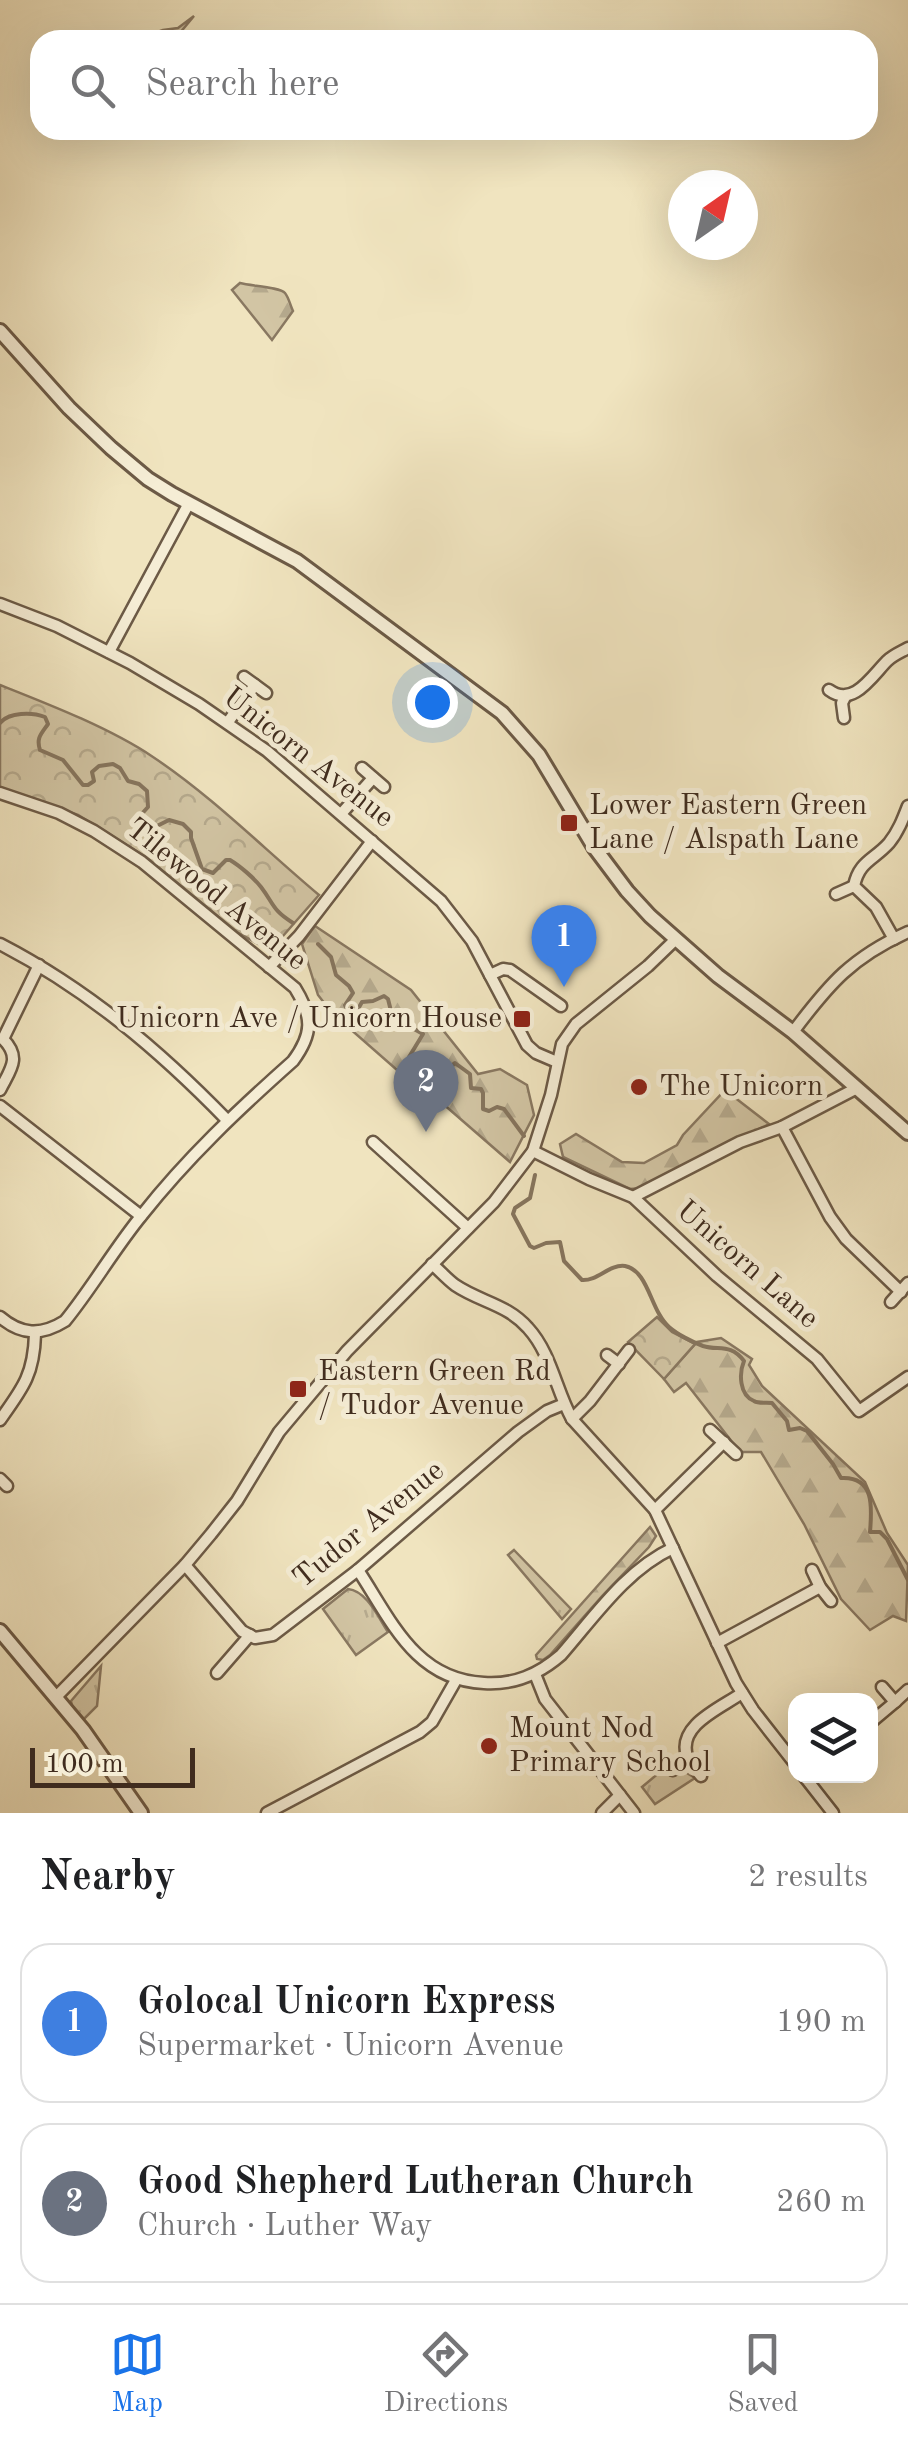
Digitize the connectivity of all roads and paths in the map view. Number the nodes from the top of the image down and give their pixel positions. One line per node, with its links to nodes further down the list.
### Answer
1 (0, 331): 2 (street)
2 (189, 503): 5 (street); 24 (street)
3 (0, 604): 5 (street, Unicorn Avenue)
4 (908, 648): 10 (street)
5 (109, 652): 12 (street, Unicorn Avenue)
6 (244, 677): 7 (street)
7 (255, 685): 9 (street); 12 (street)
8 (829, 690): 10 (street)
9 (266, 693)
10 (844, 697): 11 (street)
11 (844, 718)
12 (228, 722): 18 (street, Unicorn Avenue)
13 (362, 768): 14 (street)
14 (373, 778): 15 (street); 18 (street)
15 (384, 787)
16 (0, 792): 27 (street, Tilewood Avenue)
17 (908, 806): 20 (street)
18 (341, 814): 19 (street, Unicorn Avenue)
19 (372, 841): 27 (street); 28 (street, Unicorn Avenue)
20 (854, 886): 21 (street); 23 (street)
21 (836, 894)
22 (908, 932): 23 (street)
23 (894, 939): 30 (street)
24 (674, 940): 30 (street); 32 (street)
25 (0, 944): 26 (street)
26 (39, 965): 31 (street); 36 (street)
27 (270, 966): 36 (street, Tilewood Avenue)
28 (490, 974): 29 (street); 32 (street, Unicorn Avenue)
29 (561, 1006)
30 (793, 1032): 33 (street)
31 (2, 1039): 34 (street)
32 (556, 1062): 40 (street)
33 (857, 1088): 37 (street); 38 (street)
34 (0, 1090)
35 (0, 1106): 42 (street)
36 (227, 1120): 42 (street, Tilewood Avenue)
37 (782, 1127): 41 (street); 45 (street)
38 (908, 1134)
39 (373, 1142): 43 (street)
40 (530, 1155): 41 (street, Unicorn Lane); 43 (street)
41 (633, 1197): 52 (street, Unicorn Lane)
42 (141, 1216): 48 (street, Tilewood Avenue)
43 (468, 1228): 44 (street)
44 (432, 1264): 53 (street); 61 (street)
45 (904, 1288): 46 (street)
46 (892, 1302)
47 (0, 1316): 48 (street)
48 (34, 1334): 55 (street)
49 (629, 1350): 51 (street)
50 (607, 1355): 51 (street)
51 (619, 1364): 54 (street)
52 (908, 1378)
53 (564, 1404): 54 (street); 62 (street, Tudor Avenue)
54 (572, 1419): 59 (street)
55 (0, 1420)
56 (710, 1430): 57 (street)
57 (724, 1442): 58 (street); 59 (street)
58 (736, 1454)
59 (655, 1510): 60 (street)
60 (673, 1548): 68 (street); 70 (street)
61 (185, 1565): 67 (street); 75 (street)
62 (358, 1570): 67 (street, Tudor Avenue); 71 (street)
63 (812, 1570): 64 (street)
64 (820, 1587): 65 (street); 68 (street)
65 (830, 1601)
66 (0, 1630): 75 (street)
67 (250, 1635): 69 (street, Tudor Avenue)
68 (717, 1644): 74 (street)
69 (217, 1673)
70 (535, 1674): 71 (street); 83 (street)
71 (456, 1680): 86 (street)
72 (882, 1686): 76 (street)
73 (908, 1690): 76 (street)
74 (742, 1694): 78 (street); 79 (street)
75 (56, 1697): 85 (street)
76 (895, 1702): 77 (street)
77 (878, 1716)
78 (788, 1754)
79 (688, 1758): 80 (street); 81 (street)
80 (674, 1770)
81 (701, 1776)
82 (812, 1783): 84 (street)
83 (620, 1795): 87 (street); 88 (street)
84 (832, 1812)
85 (141, 1813)
86 (268, 1813)
87 (602, 1813)
88 (634, 1813)

